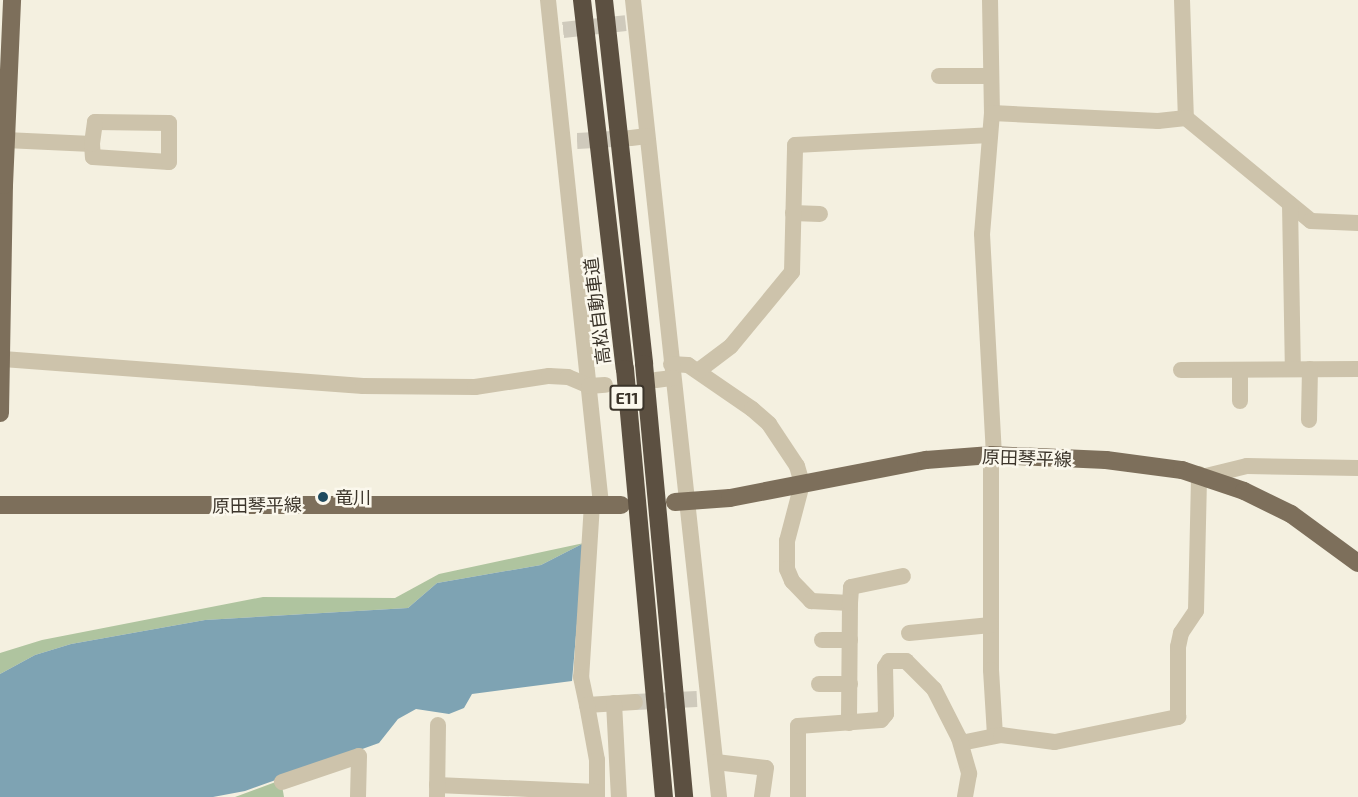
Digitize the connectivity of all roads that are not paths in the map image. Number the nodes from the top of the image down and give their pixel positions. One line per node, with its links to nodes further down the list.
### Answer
1 (12, 0): 13 (main road)
2 (548, 0): 26 (street)
3 (582, 0): 60 (highway, 高松自動車道 / E11)
4 (604, 0): 61 (highway, E11)
5 (633, 0): 25 (street)
6 (990, 0): 9 (street)
7 (1182, 0): 11 (street)
8 (939, 76): 9 (street)
9 (991, 76): 10 (street)
10 (992, 113): 11 (street); 12 (street)
11 (1186, 118): 15 (street)
12 (990, 135): 16 (street); 30 (street)
13 (5, 140): 14 (street); 19 (main road)
14 (92, 144): 14 (street)
15 (1290, 204): 18 (street); 21 (street)
16 (793, 213): 17 (street); 24 (street)
17 (820, 214)
18 (1358, 223)
19 (3, 359): 26 (street); 28 (main road)
20 (1240, 369): 21 (street); 23 (street); 27 (street)
21 (1302, 369): 22 (street); 29 (street)
22 (1358, 369)
23 (1181, 370)
24 (698, 371): 25 (street); 33 (street)
25 (667, 374): 34 (street)
26 (597, 386): 35 (street)
27 (1240, 401)
28 (0, 412)
29 (1309, 420)
30 (993, 455): 32 (main road, 原田琴平線); 33 (main road, 原田琴平線); 41 (street)
31 (1358, 468): 32 (street)
32 (1203, 475): 38 (main road, 原田琴平線); 52 (street)
33 (801, 484): 34 (main road, 原田琴平線); 40 (street)
34 (682, 502): 54 (street)
35 (597, 504): 36 (main road, 原田琴平線); 37 (main road, 原田琴平線); 49 (street)
36 (0, 505)
37 (621, 505)
38 (1358, 563)
39 (903, 576): 40 (street)
40 (850, 603): 44 (street)
41 (991, 625): 42 (street); 52 (street)
42 (909, 633)
43 (822, 640): 44 (street)
44 (850, 640): 46 (street)
45 (819, 684): 46 (street)
46 (850, 684): 50 (street)
47 (636, 702): 48 (street)
48 (615, 704): 49 (street); 59 (street)
49 (587, 705): 57 (street)
50 (849, 723): 53 (street); 64 (street)
51 (438, 725): 56 (street)
52 (995, 735): 53 (street)
53 (961, 743): 65 (street)
54 (716, 762): 62 (street); 63 (street)
55 (282, 782): 58 (street)
56 (437, 791): 57 (street)
57 (597, 794)
58 (358, 797)
59 (619, 797)
60 (664, 797)
61 (684, 797)
62 (719, 797)
63 (762, 797)
64 (798, 797)
65 (965, 797)

